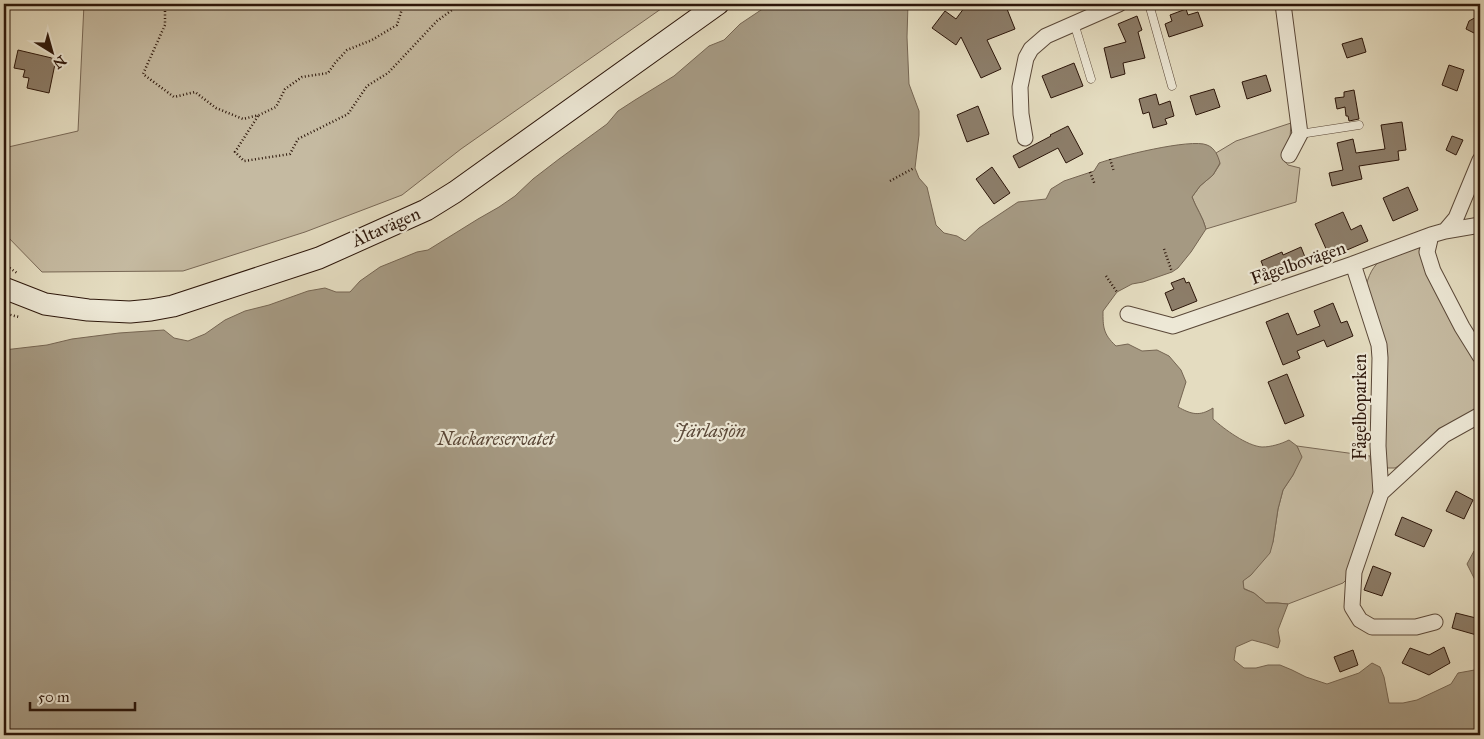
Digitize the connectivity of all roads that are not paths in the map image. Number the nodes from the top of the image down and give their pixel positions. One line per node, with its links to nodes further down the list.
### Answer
1 (718, 4): 16 (main road, Ältavägen)
2 (1119, 4): 5 (street)
3 (1150, 4): 7 (lane)
4 (1283, 4): 9 (street)
5 (1074, 23): 6 (lane); 10 (street)
6 (1091, 80)
7 (1172, 86)
8 (1359, 125): 9 (lane)
9 (1300, 134): 11 (street)
10 (1025, 138)
11 (1289, 155)
12 (1480, 160): 14 (street)
13 (1480, 225): 14 (street, Fågelbovägen)
14 (1438, 233): 15 (street, Fågelbovägen); 18 (street)
15 (1353, 264): 17 (street, Fågelbovägen); 20 (street, Fågelboparken)
16 (11, 281)
17 (1128, 314)
18 (1480, 356)
19 (1480, 415): 20 (street, Fågelboparken)
20 (1381, 493): 21 (street, Fågelboparken)
21 (1435, 622)

